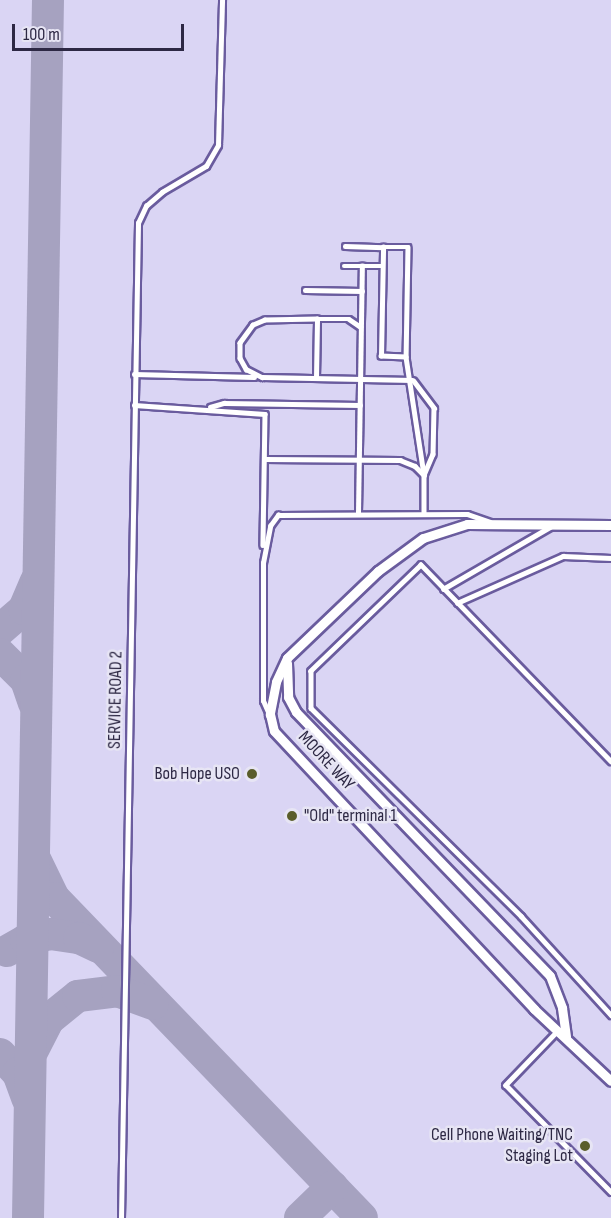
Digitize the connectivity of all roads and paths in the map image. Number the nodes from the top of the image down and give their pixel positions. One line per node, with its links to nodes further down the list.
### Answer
1 (222, 0): 12 (lane, SERVICE ROAD 2)
2 (345, 246): 3 (lane)
3 (383, 247): 6 (lane); 11 (lane)
4 (344, 266): 5 (lane)
5 (362, 266): 6 (lane); 8 (lane)
6 (383, 266): 11 (lane)
7 (304, 290): 8 (lane)
8 (362, 291): 10 (lane)
9 (317, 319): 10 (lane); 13 (lane); 14 (lane)
10 (361, 327): 15 (lane)
11 (406, 357): 16 (lane)
12 (134, 374): 13 (lane); 17 (lane, SERVICE ROAD 2)
13 (262, 377): 14 (lane)
14 (316, 378): 15 (lane)
15 (360, 379): 16 (lane); 18 (lane)
16 (412, 380): 22 (lane); 22 (lane)
17 (134, 405): 19 (lane); 39 (lane, SERVICE ROAD 2)
18 (360, 405): 19 (lane); 21 (lane)
19 (210, 407): 20 (lane)
20 (264, 459): 21 (lane); 29 (lane)
21 (359, 459): 22 (lane); 23 (lane)
22 (424, 475): 24 (lane)
23 (358, 513): 24 (lane); 29 (lane)
24 (424, 513): 25 (lane)
25 (498, 525): 26 (street); 32 (street)
26 (554, 525): 27 (street); 30 (lane)
27 (611, 525)
28 (611, 558): 31 (lane)
29 (263, 563): 33 (lane)
30 (443, 589): 31 (lane); 35 (lane)
31 (457, 603): 34 (lane)
32 (287, 658): 33 (street); 36 (street)
33 (270, 714): 36 (street, MOORE WAY)
34 (611, 762)
35 (611, 1015)
36 (562, 1033): 37 (street, MOORE WAY); 38 (lane)
37 (611, 1081)
38 (611, 1192)
39 (121, 1218)

